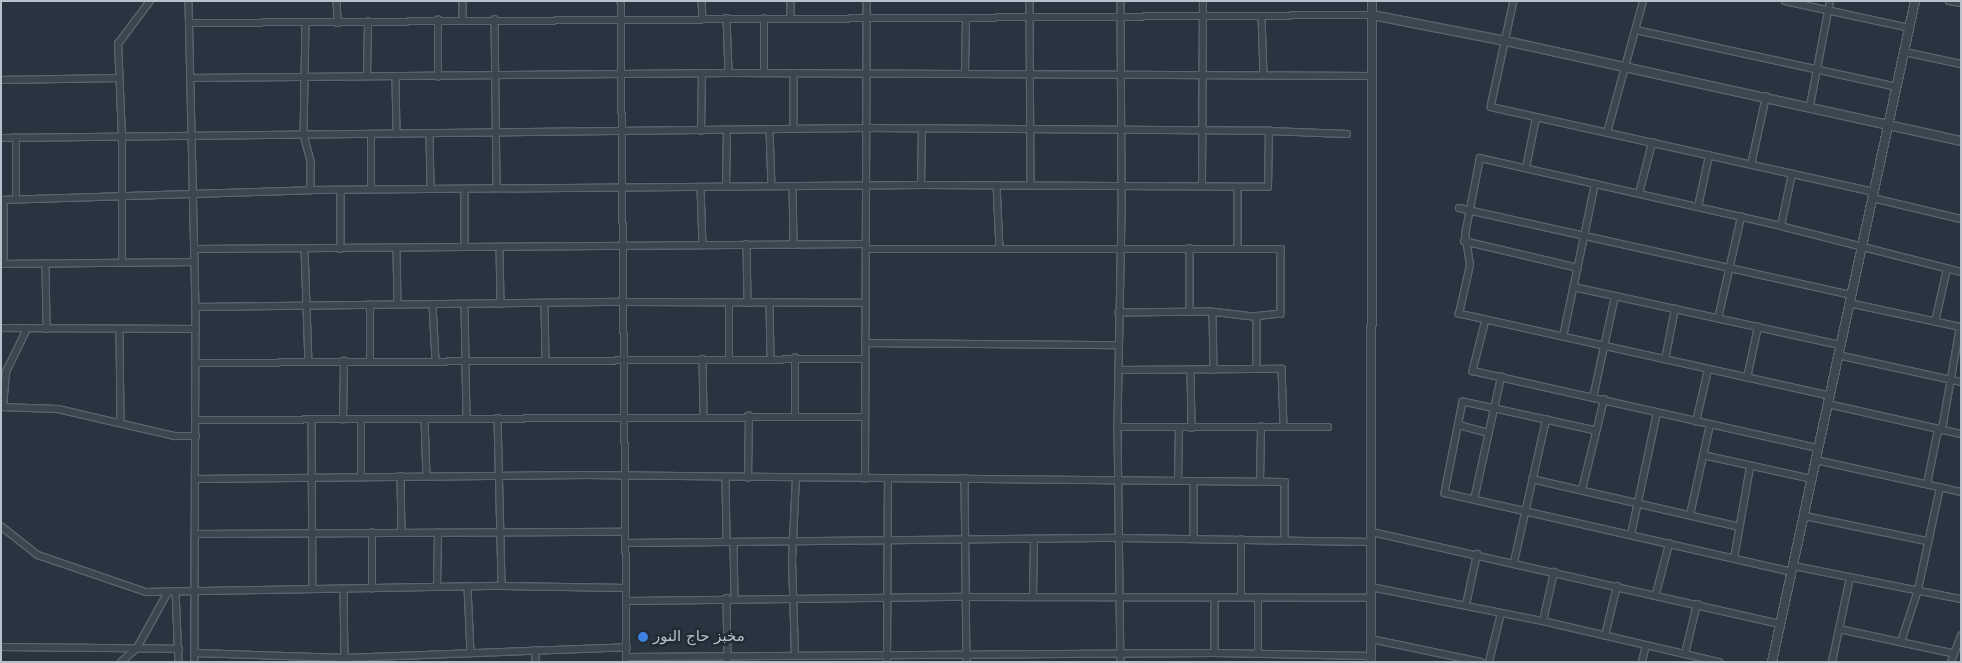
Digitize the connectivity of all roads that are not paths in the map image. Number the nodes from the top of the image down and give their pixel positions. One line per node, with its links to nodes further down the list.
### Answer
1 (150, 1): 64 (street)
2 (189, 1): 38 (street)
3 (337, 1): 39 (street)
4 (463, 1): 34 (street)
5 (621, 1): 35 (street)
6 (702, 1): 25 (street)
7 (791, 1): 30 (street)
8 (867, 1): 31 (street)
9 (1030, 1): 23 (street)
10 (1121, 1): 27 (street)
11 (1203, 1): 22 (street)
12 (1372, 1): 21 (street)
13 (1514, 1): 42 (street)
14 (1643, 1): 41 (street)
15 (1785, 1): 20 (street)
16 (1830, 1): 20 (street)
17 (1915, 1): 40 (street)
18 (1949, 1): 19 (street)
19 (1961, 3)
20 (1828, 11): 40 (street); 46 (street)
21 (1372, 15): 24 (street); 42 (street); 62 (street)
22 (1204, 16): 24 (street); 27 (street); 53 (street)
23 (1029, 17): 27 (street); 32 (street); 52 (street)
24 (1262, 17): 54 (street)
25 (703, 18): 26 (street); 35 (street)
26 (727, 18): 29 (street); 48 (street)
27 (1121, 18): 56 (street)
28 (495, 19): 34 (street); 35 (street); 60 (street)
29 (764, 19): 30 (street); 49 (street)
30 (791, 19): 31 (street)
31 (868, 19): 32 (street); 51 (street)
32 (966, 19): 47 (street)
33 (438, 20): 34 (street); 37 (street); 59 (street)
34 (464, 20)
35 (621, 20): 61 (street)
36 (306, 22): 38 (street); 39 (street); 57 (street)
37 (368, 22): 39 (street); 58 (street)
38 (190, 23): 65 (street)
39 (338, 23)
40 (1910, 28): 43 (street)
41 (1636, 30): 45 (street); 46 (street)
42 (1506, 41): 45 (street); 70 (street)
43 (1905, 52): 44 (street); 67 (street)
44 (1961, 64)
45 (1625, 67): 68 (street); 84 (street)
46 (1817, 70): 67 (street); 69 (street)
47 (965, 72): 51 (street); 52 (street)
48 (729, 73): 49 (street); 55 (street)
49 (764, 73): 50 (street)
50 (794, 73): 51 (street); 73 (street)
51 (867, 73): 72 (street)
52 (1032, 73): 56 (street); 78 (street)
53 (1204, 73): 54 (street); 56 (street); 79 (street)
54 (1264, 73): 62 (street)
55 (702, 74): 61 (street); 80 (street)
56 (1123, 74): 74 (street)
57 (306, 76): 58 (street); 65 (street); 88 (street)
58 (367, 76): 63 (street)
59 (438, 76): 60 (street); 63 (street)
60 (498, 76): 61 (street); 82 (street)
61 (621, 76): 83 (street)
62 (1371, 76): 287 (street)
63 (396, 77): 85 (street)
64 (119, 78): 66 (street); 93 (street)
65 (190, 78): 90 (street)
66 (1, 80)
67 (1897, 87): 71 (street)
68 (1766, 97): 69 (street); 97 (street)
69 (1810, 106): 71 (street)
70 (1536, 118): 84 (street); 98 (street)
71 (1889, 124): 94 (street); 121 (street)
72 (866, 128): 73 (street); 77 (street); 102 (street)
73 (794, 129): 76 (street)
74 (1122, 129): 78 (street); 79 (street); 109 (street)
75 (727, 130): 76 (street); 80 (street); 108 (street)
76 (770, 130): 105 (street)
77 (922, 130): 78 (street); 103 (street)
78 (1031, 130): 104 (street)
79 (1203, 130): 81 (street); 107 (street)
80 (701, 131): 83 (street)
81 (1269, 131): 87 (street); 110 (street)
82 (499, 133): 83 (street); 86 (street); 111 (street)
83 (622, 133): 112 (street)
84 (1607, 133): 95 (street)
85 (397, 134): 86 (street); 89 (street)
86 (430, 134): 115 (street)
87 (1347, 134)
88 (304, 135): 89 (street); 90 (street); 117 (street)
89 (371, 135): 114 (street)
90 (191, 137): 93 (street); 119 (street)
91 (1, 138): 92 (street)
92 (16, 138): 93 (street); 124 (street)
93 (122, 138): 122 (street)
94 (1961, 140)
95 (1652, 143): 96 (street); 120 (street)
96 (1709, 156): 97 (street); 125 (street)
97 (1751, 165): 99 (street)
98 (1526, 168): 101 (street); 127 (street)
99 (1792, 174): 121 (street); 130 (street)
100 (997, 184): 103 (street); 104 (street); 147 (street)
101 (1596, 184): 120 (street); 131 (street)
102 (867, 185): 103 (street); 106 (street); 139 (street)
103 (921, 185)
104 (1031, 185): 109 (street)
105 (772, 186): 106 (street); 108 (street)
106 (793, 186): 135 (street)
107 (1202, 186): 109 (street); 110 (street)
108 (726, 187): 113 (street)
109 (1122, 187): 148 (street)
110 (1238, 187): 142 (street)
111 (497, 188): 112 (street); 116 (street)
112 (622, 188): 113 (street); 136 (street)
113 (701, 188): 133 (street)
114 (371, 189): 115 (street); 118 (street)
115 (431, 189): 116 (street)
116 (465, 189): 137 (street)
117 (311, 190): 118 (street); 119 (street)
118 (341, 190): 145 (street)
119 (192, 194): 122 (street); 143 (street)
120 (1639, 194): 125 (street)
121 (1874, 195): 129 (street); 140 (street)
122 (121, 196): 124 (street); 150 (street)
123 (3, 200): 124 (street); 151 (street)
124 (16, 200)
125 (1698, 207): 128 (street)
126 (1459, 208): 127 (street)
127 (1469, 210): 131 (street); 132 (street)
128 (1741, 217): 130 (street); 153 (street)
129 (1961, 219)
130 (1781, 226): 140 (street)
131 (1585, 235): 153 (street); 154 (street)
132 (1464, 241): 154 (street); 179 (street)
133 (703, 244): 134 (street); 136 (street)
134 (747, 244): 135 (street); 163 (street)
135 (794, 244): 139 (street)
136 (623, 246): 138 (street); 160 (street)
137 (465, 247): 138 (street); 146 (street)
138 (500, 247): 166 (street)
139 (866, 247): 147 (street); 164 (street)
140 (1862, 247): 155 (street); 159 (street)
141 (1190, 248): 142 (street); 148 (street); 174 (street)
142 (1238, 248): 177 (street)
143 (194, 249): 144 (street); 149 (street)
144 (305, 249): 145 (street); 172 (street)
145 (341, 249): 146 (street)
146 (397, 249): 165 (street)
147 (1000, 249): 148 (street)
148 (1121, 249): 176 (street)
149 (194, 262): 150 (street); 171 (street)
150 (122, 263): 152 (street)
151 (3, 264): 152 (street)
152 (46, 264): 185 (street)
153 (1730, 267): 159 (street); 178 (street)
154 (1578, 268): 157 (street)
155 (1947, 269): 156 (street); 180 (street)
156 (1961, 272)
157 (1574, 287): 158 (street); 188 (street)
158 (1615, 296): 173 (street); 192 (street)
159 (1850, 299): 180 (street); 191 (street)
160 (623, 302): 162 (street); 167 (street); 197 (street)
161 (770, 302): 163 (street); 164 (street); 195 (street)
162 (729, 303): 163 (street); 194 (street)
163 (748, 303)
164 (865, 303): 189 (street)
165 (398, 304): 169 (street); 170 (street)
166 (501, 304): 167 (street); 168 (street)
167 (545, 304): 201 (street)
168 (465, 305): 170 (street); 200 (street)
169 (370, 306): 172 (street); 204 (street)
170 (433, 306): 205 (street)
171 (196, 307): 172 (street); 187 (street)
172 (306, 307): 206 (street)
173 (1675, 309): 178 (street); 202 (street)
174 (1190, 312): 175 (street); 176 (street)
175 (1213, 312): 177 (street); 211 (street)
176 (1119, 313): 190 (street)
177 (1257, 317): 208 (street)
178 (1718, 319): 181 (street)
179 (1486, 320): 188 (street); 213 (street)
180 (1935, 322): 182 (street)
181 (1758, 327): 191 (street); 214 (street)
182 (1960, 327): 215 (street)
183 (1, 328): 184 (street)
184 (27, 329): 185 (street); 220 (street)
185 (47, 329): 186 (street)
186 (120, 329): 187 (street); 237 (street)
187 (196, 329): 207 (street)
188 (1564, 337): 192 (street)
189 (865, 343): 190 (street); 199 (street)
190 (1119, 345): 209 (street)
191 (1840, 345): 193 (street)
192 (1604, 346): 202 (street); 217 (street)
193 (1838, 355): 215 (street); 219 (street)
194 (729, 357): 195 (street); 198 (street)
195 (771, 358): 196 (street)
196 (795, 358): 199 (street); 226 (street)
197 (624, 359): 198 (street); 201 (street); 223 (street)
198 (703, 359): 224 (street)
199 (865, 359): 227 (street)
200 (466, 360): 201 (street); 205 (street); 228 (street)
201 (546, 360)
202 (1665, 360): 212 (street)
203 (344, 361): 204 (street); 206 (street); 232 (street)
204 (370, 361): 205 (street)
205 (436, 361)
206 (309, 362): 207 (street)
207 (196, 363): 230 (street)
208 (1258, 369): 211 (street); 242 (street)
209 (1119, 370): 210 (street); 240 (street)
210 (1191, 370): 211 (street); 245 (street)
211 (1214, 370)
212 (1708, 370): 214 (street); 236 (street)
213 (1501, 377): 217 (street); 221 (street)
214 (1747, 378): 219 (street)
215 (1950, 380): 216 (street); 246 (street)
216 (1961, 382)
217 (1593, 398): 218 (street)
218 (1604, 400): 222 (street); 247 (street)
219 (1828, 400): 246 (street); 251 (street)
220 (2, 407): 237 (street)
221 (1494, 408): 235 (street); 238 (street); 248 (street)
222 (1657, 413): 236 (street); 279 (street)
223 (624, 416): 224 (street); 229 (street); 259 (street)
224 (704, 416): 225 (street)
225 (749, 416): 226 (street); 262 (street)
226 (795, 417): 227 (street)
227 (865, 417): 266 (street)
228 (467, 418): 229 (street); 234 (street)
229 (498, 418): 255 (street)
230 (196, 420): 231 (street); 250 (street)
231 (312, 420): 232 (street); 260 (street)
232 (343, 420): 233 (street)
233 (361, 420): 234 (street); 256 (street)
234 (425, 420): 258 (street)
235 (1546, 420): 247 (street); 268 (street)
236 (1696, 422): 239 (street)
237 (121, 423): 250 (street)
238 (1459, 425): 248 (street); 278 (street)
239 (1710, 425): 251 (street); 252 (street)
240 (1118, 427): 244 (street); 270 (street)
241 (1260, 427): 242 (street); 245 (street); 273 (street)
242 (1284, 427): 243 (street)
243 (1328, 427)
244 (1179, 428): 245 (street); 271 (street)
245 (1192, 428)
246 (1941, 430): 249 (street); 274 (street)
247 (1596, 432): 276 (street)
248 (1488, 433): 278 (street)
249 (1961, 434)
250 (196, 436): 264 (street)
251 (1818, 448): 253 (street)
252 (1703, 455): 254 (street); 281 (street)
253 (1816, 460): 269 (street); 274 (street)
254 (1750, 466): 269 (street); 284 (street)
255 (500, 475): 258 (street); 259 (street); 292 (street)
256 (361, 476): 257 (street); 260 (street)
257 (401, 476): 258 (street); 289 (street)
258 (427, 476)
259 (625, 476): 261 (street); 286 (street)
260 (311, 477): 264 (street); 285 (street)
261 (726, 478): 262 (street); 302 (street)
262 (748, 478): 265 (street)
263 (965, 478): 267 (street); 270 (street); 297 (street)
264 (195, 479): 291 (street)
265 (796, 479): 266 (street); 304 (street)
266 (865, 479): 267 (street)
267 (888, 479): 296 (street)
268 (1532, 479): 276 (street); 280 (street)
269 (1812, 479): 282 (street)
270 (1119, 480): 271 (street); 294 (street)
271 (1178, 480): 272 (street)
272 (1194, 481): 273 (street); 295 (street)
273 (1260, 482): 300 (street)
274 (1927, 484): 275 (street)
275 (1940, 487): 277 (street); 301 (street)
276 (1582, 490): 279 (street)
277 (1961, 492)
278 (1474, 500): 280 (street)
279 (1638, 503): 281 (street); 293 (street)
280 (1524, 511): 293 (street); 310 (street)
281 (1690, 515): 284 (street)
282 (1805, 516): 301 (street); 311 (street)
283 (1, 526): 325 (street)
284 (1740, 527): 309 (street)
285 (312, 532): 288 (street); 291 (street); 320 (street)
286 (625, 532): 292 (street); 306 (street)
287 (1372, 532): 305 (street); 308 (street)
288 (372, 533): 289 (street); 322 (street)
289 (402, 533): 290 (street)
290 (438, 533): 292 (street); 316 (street)
291 (196, 534): 324 (street)
292 (502, 534): 314 (street)
293 (1631, 535): 307 (street)
294 (1121, 538): 295 (street); 298 (street); 333 (street)
295 (1194, 539): 299 (street)
296 (887, 540): 297 (street); 304 (street); 338 (street)
297 (966, 540): 298 (street); 328 (street)
298 (1034, 540): 332 (street)
299 (1241, 540): 300 (street); 335 (street)
300 (1285, 540): 305 (street)
301 (1927, 541): 326 (street)
302 (727, 542): 303 (street); 306 (street)
303 (734, 542): 304 (street); 330 (street)
304 (793, 542): 331 (street)
305 (1372, 542): 318 (street)
306 (625, 543): 319 (street)
307 (1668, 544): 309 (street); 327 (street)
308 (1477, 554): 310 (street); 342 (street)
309 (1734, 559): 311 (street)
310 (1514, 562): 312 (street)
311 (1793, 569): 313 (street); 345 (street)
312 (1554, 572): 315 (street); 344 (street)
313 (1850, 578): 326 (street); 346 (street)
314 (502, 586): 317 (street); 319 (street)
315 (1617, 586): 327 (street); 347 (street)
316 (437, 587): 317 (street); 322 (street)
317 (468, 587): 358 (street)
318 (1371, 587): 337 (street); 342 (street)
319 (626, 588): 340 (street)
320 (313, 589): 321 (street); 324 (street)
321 (344, 589): 322 (street); 369 (street)
322 (372, 589)
323 (176, 591): 324 (street); 325 (street); 355 (street)
324 (195, 591): 357 (street)
325 (168, 592): 354 (street)
326 (1917, 592): 339 (street); 350 (street)
327 (1656, 594): 341 (street)
328 (966, 597): 332 (street); 338 (street); 364 (street)
329 (727, 598): 330 (street); 340 (street); 370 (street)
330 (735, 598): 331 (street)
331 (794, 598): 338 (street); 368 (street)
332 (1033, 598): 333 (street)
333 (1121, 598): 334 (street); 359 (street)
334 (1215, 598): 335 (street); 361 (street)
335 (1241, 598): 336 (street)
336 (1258, 598): 337 (street); 362 (street)
337 (1371, 598): 349 (street)
338 (887, 599): 371 (street)
339 (1961, 599)
340 (626, 601): 352 (street)
341 (1697, 604): 345 (street); 367 (street)
342 (1466, 605): 343 (street)
343 (1501, 613): 344 (street); 385 (street)
344 (1543, 621): 347 (street)
345 (1781, 624): 388 (street)
346 (1839, 629): 350 (street); 389 (street)
347 (1605, 636): 351 (street)
348 (1961, 636): 363 (street)
349 (1371, 639): 373 (street); 384 (street)
350 (1901, 642): 363 (street)
351 (1646, 645): 367 (street); 386 (street)
352 (627, 647): 356 (street); 374 (street)
353 (1, 648): 354 (street)
354 (137, 648): 355 (street); 375 (street)
355 (179, 650): 376 (street)
356 (536, 650): 358 (street); 378 (street)
357 (195, 653): 372 (street); 377 (street)
358 (471, 653): 369 (street)
359 (1121, 653): 360 (street); 365 (street); 381 (street)
360 (1194, 653): 361 (street); 382 (street)
361 (1215, 653): 362 (street)
362 (1258, 653): 366 (street)
363 (1952, 653): 390 (street)
364 (967, 654): 365 (street); 371 (street); 379 (street)
365 (1028, 654): 380 (street)
366 (1285, 654): 373 (street); 383 (street)
367 (1686, 654): 387 (street)
368 (791, 657): 370 (street); 371 (street)
369 (345, 658): 372 (street)
370 (728, 658): 374 (street)
371 (887, 658)
372 (283, 659)
373 (1371, 659)
374 (627, 660)
375 (121, 662)
376 (179, 662)
377 (195, 662)
378 (536, 662)
379 (967, 662)
380 (1028, 662)
381 (1121, 662)
382 (1194, 662)
383 (1285, 662)
384 (1481, 662)
385 (1490, 662)
386 (1642, 662)
387 (1719, 662)
388 (1772, 662)
389 (1832, 662)
390 (1951, 662)

